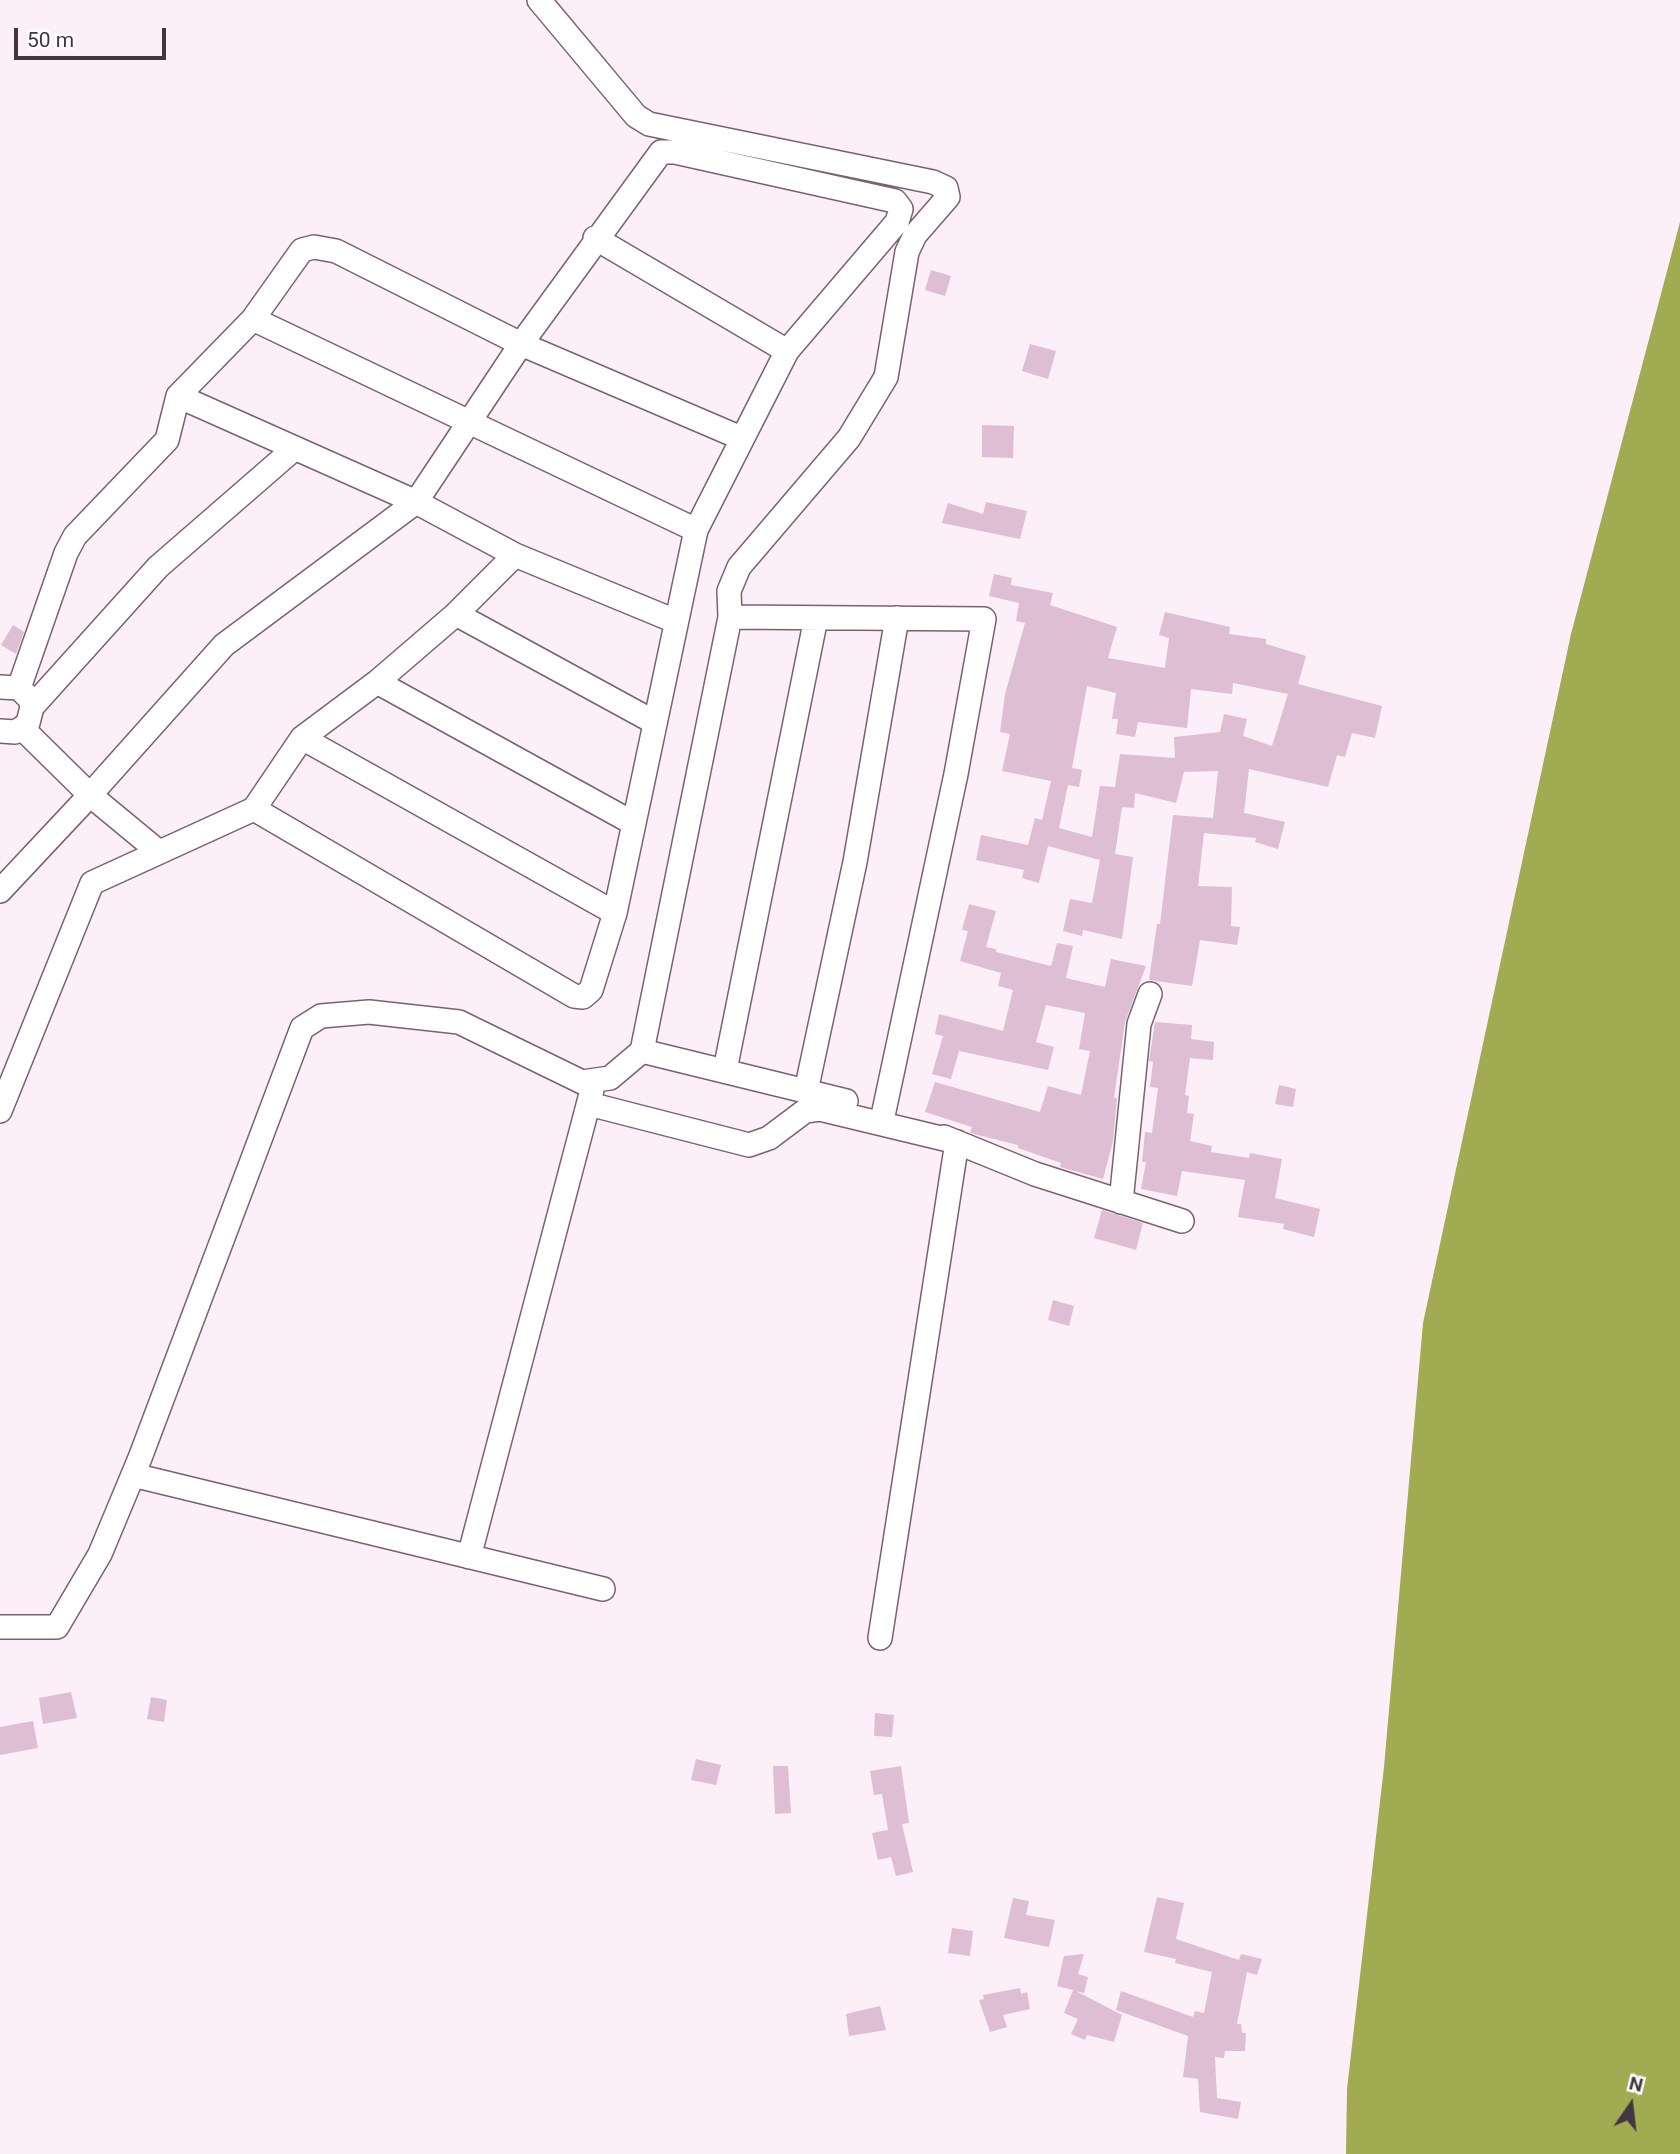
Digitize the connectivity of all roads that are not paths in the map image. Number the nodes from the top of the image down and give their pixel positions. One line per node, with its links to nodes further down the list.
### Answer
1 (539, 0): 14 (street)
2 (596, 238): 4 (street); 5 (street); 5 (street)
3 (253, 319): 4 (street); 6 (street); 7 (street)
4 (521, 344): 7 (street); 8 (street)
5 (787, 351): 8 (street)
6 (178, 396): 9 (street); 19 (street)
7 (471, 421): 10 (street); 11 (street)
8 (741, 438): 11 (street)
9 (296, 448): 10 (street); 20 (street)
10 (416, 502): 12 (street); 24 (street)
11 (696, 530): 17 (street)
12 (515, 555): 13 (street); 17 (street)
13 (456, 614): 18 (street); 21 (street)
14 (730, 617): 15 (street); 31 (street)
15 (816, 618): 16 (street); 33 (street)
16 (897, 618): 35 (street); 38 (street)
17 (675, 621): 21 (street)
18 (377, 682): 23 (street); 26 (street)
19 (9, 688): 20 (street)
20 (32, 707): 22 (street)
21 (654, 722): 26 (street)
22 (11, 729): 24 (street)
23 (302, 738): 25 (street); 29 (street)
24 (90, 795): 27 (street); 28 (street)
25 (254, 809): 27 (street); 29 (street)
26 (633, 823): 29 (street)
27 (159, 852): 32 (street)
28 (0, 891)
29 (615, 913)
30 (1150, 994): 40 (street)
31 (642, 1051): 33 (street); 34 (street)
32 (7, 1069): 37 (street)
33 (725, 1070): 35 (street)
34 (595, 1080): 36 (street); 42 (street)
35 (806, 1091): 38 (street)
36 (589, 1104): 39 (street); 43 (street)
37 (0, 1111)
38 (884, 1111): 39 (street)
39 (957, 1142): 40 (street); 46 (street)
40 (1121, 1202): 41 (street)
41 (1182, 1221)
42 (133, 1475): 43 (street); 45 (street)
43 (469, 1556): 44 (street)
44 (603, 1589)
45 (0, 1627)
46 (880, 1639)

